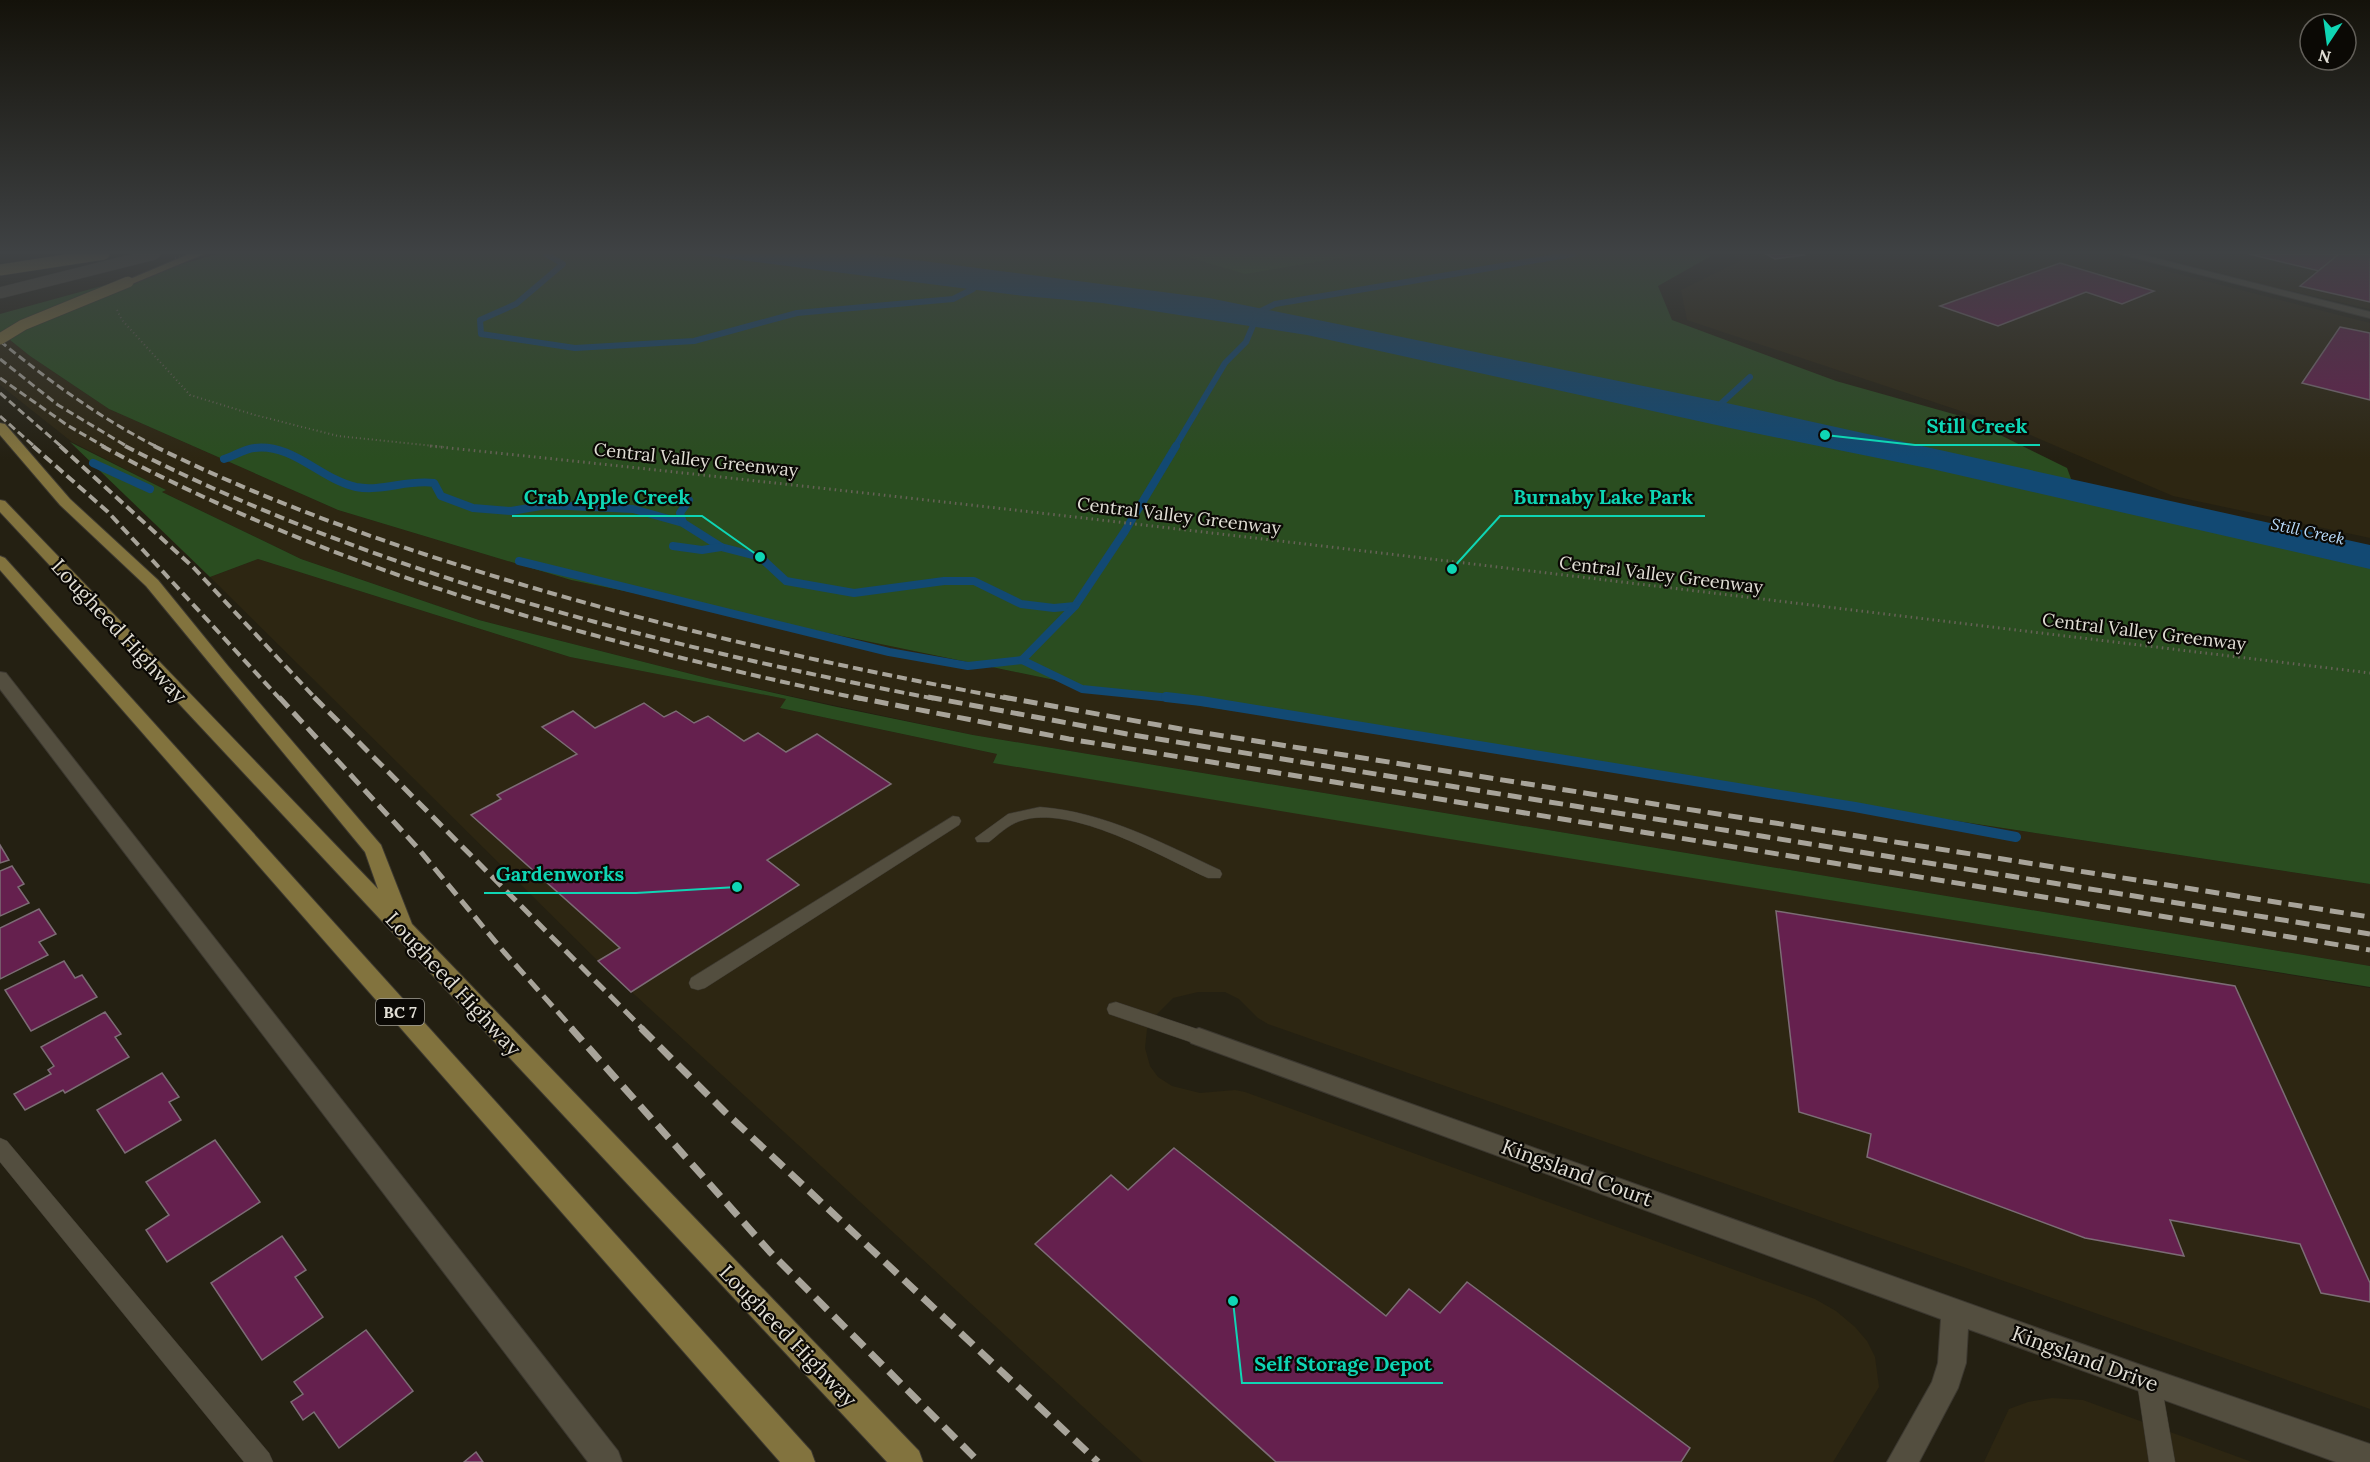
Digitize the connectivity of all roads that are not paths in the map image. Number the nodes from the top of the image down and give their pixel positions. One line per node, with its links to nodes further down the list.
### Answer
1 (34, 322): 2 (main road, bridge)
2 (0, 339)
3 (0, 427): 10 (main road)
4 (0, 504): 10 (main road, Lougheed Highway)
5 (0, 561): 20 (main road, BC 7)
6 (0, 677): 19 (street)
7 (953, 820): 11 (lane)
8 (982, 838): 9 (lane)
9 (1214, 874)
10 (404, 931): 21 (main road, Lougheed Highway)
11 (698, 983)
12 (1116, 1010): 13 (lane)
13 (1199, 1037): 15 (street, Kingsland Court)
14 (0, 1147): 18 (lane)
15 (1954, 1311): 16 (street, Kingsland Drive); 22 (street)
16 (2149, 1382): 17 (street, Kingsland Drive); 23 (lane)
17 (2370, 1459)
18 (260, 1462)
19 (607, 1462)
20 (800, 1462)
21 (908, 1462)
22 (1902, 1462)
23 (2162, 1462)

